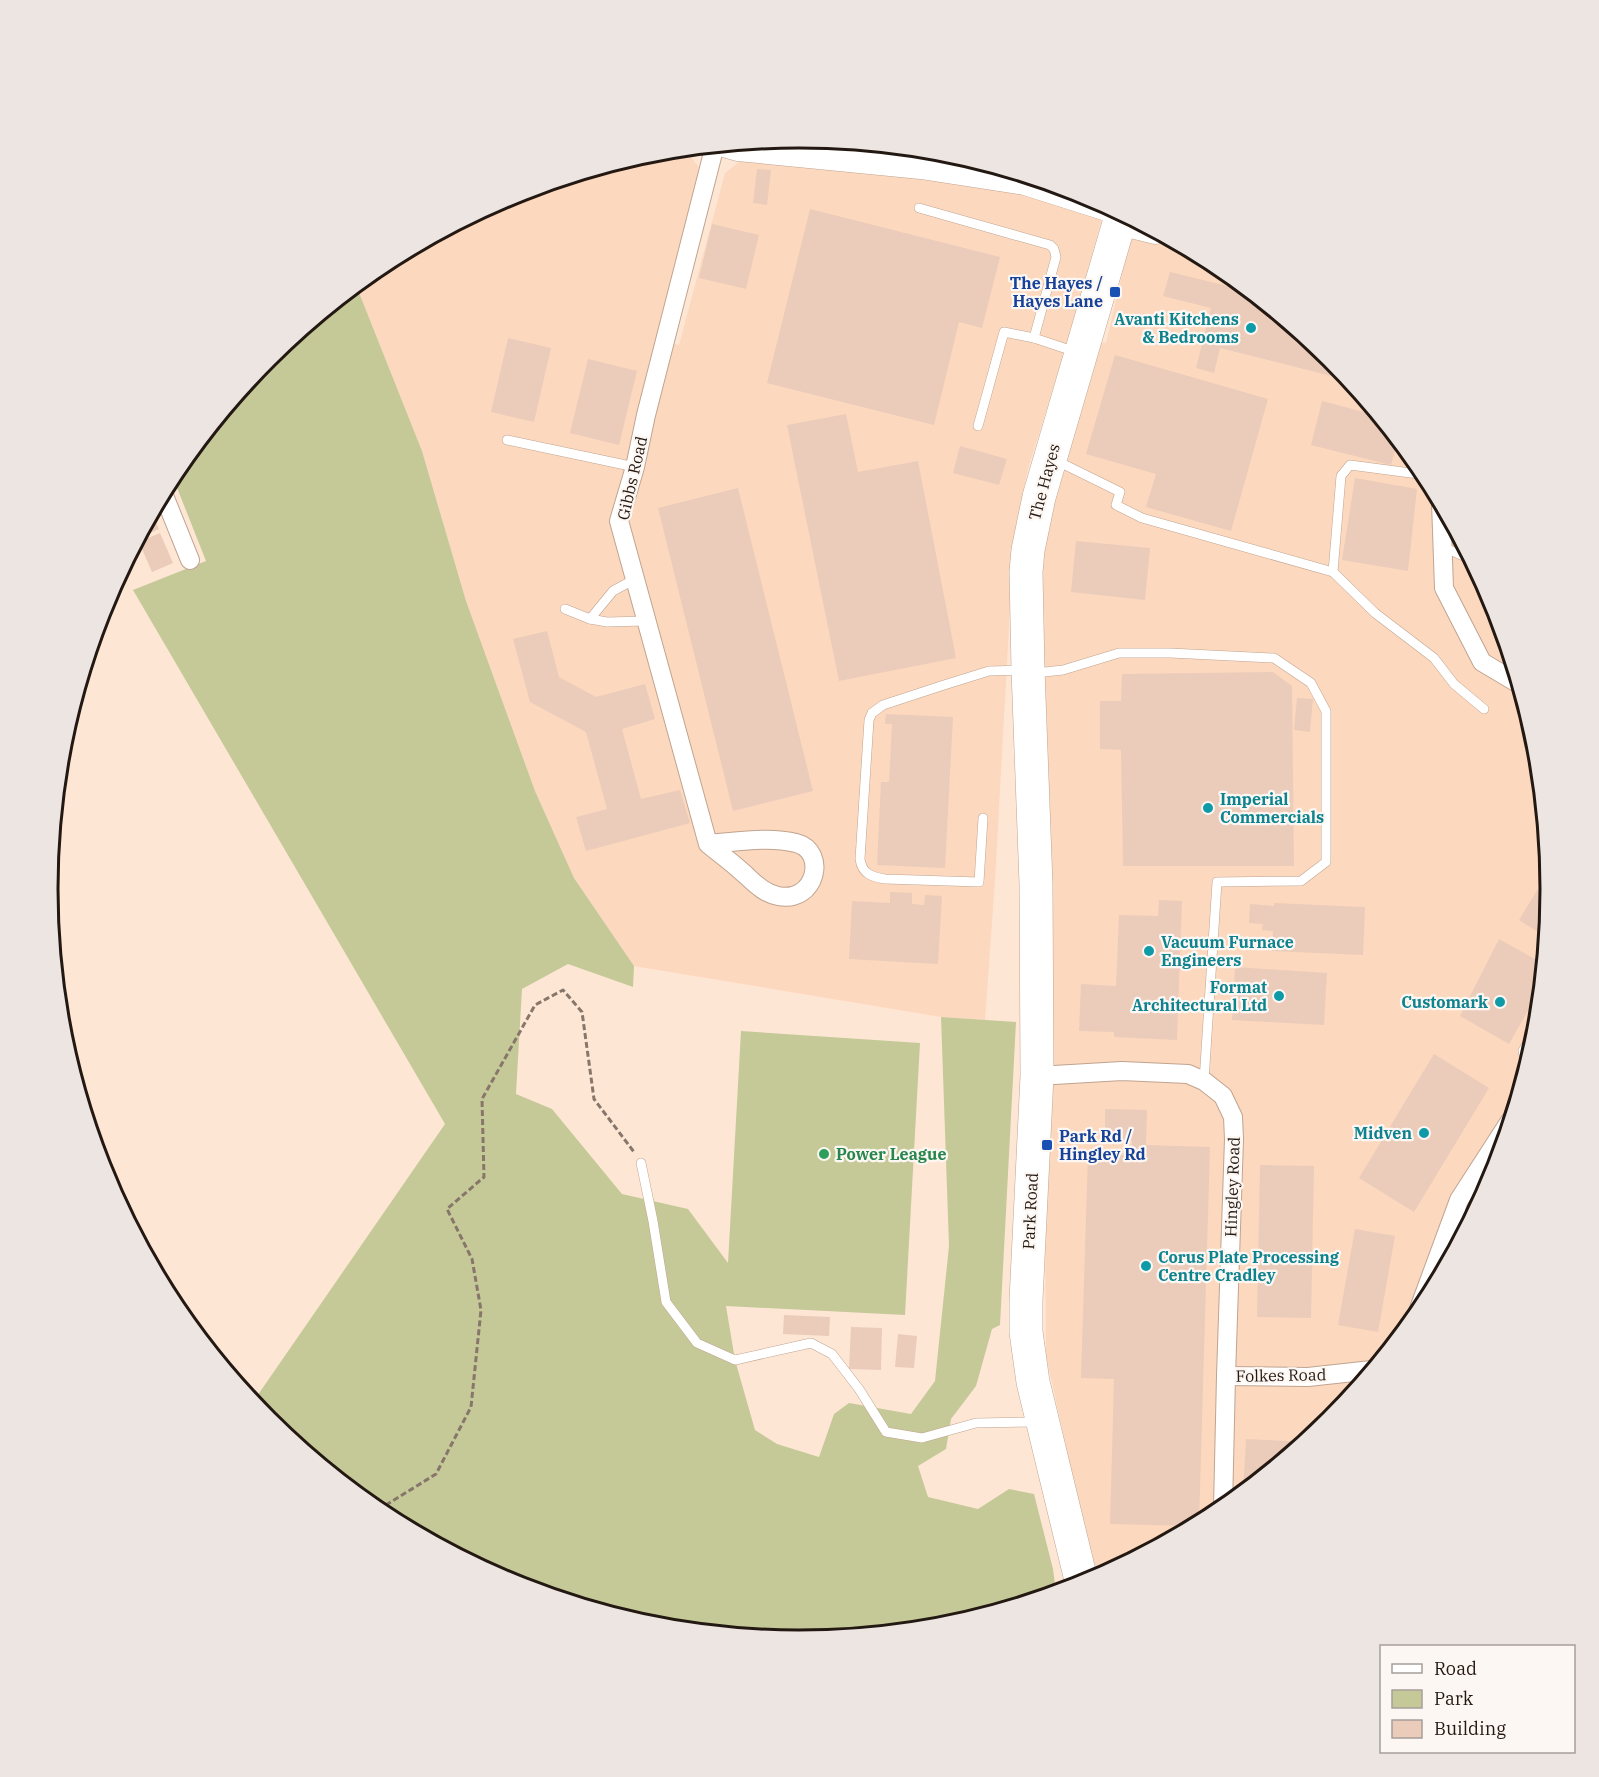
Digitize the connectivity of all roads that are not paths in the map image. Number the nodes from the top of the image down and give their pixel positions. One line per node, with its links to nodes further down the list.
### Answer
1 (760, 149): 3 (street)
2 (727, 151): 13 (street, Gibbs Road)
3 (920, 158)
4 (930, 160): 5 (street)
5 (1007, 178)
6 (919, 208): 8 (lane)
7 (1119, 220): 9 (highway, The Hayes)
8 (1034, 338): 9 (lane); 10 (lane)
9 (1081, 354): 12 (highway, The Hayes)
10 (978, 426)
11 (507, 440): 13 (lane)
12 (1050, 458): 20 (lane); 25 (highway, The Hayes)
13 (634, 467): 21 (street, Gibbs Road)
14 (1413, 473): 20 (lane)
15 (167, 503): 19 (street)
16 (1442, 519): 17 (street)
17 (1443, 548): 18 (lane); 26 (street)
18 (1461, 555)
19 (190, 560)
20 (1333, 572): 27 (lane)
21 (635, 579): 23 (lane); 24 (street, Gibbs Road)
22 (565, 609): 23 (lane)
23 (591, 619): 24 (lane)
24 (646, 621): 30 (street, Gibbs Road)
25 (1028, 672): 28 (highway, The Hayes); 29 (lane); 32 (lane)
26 (1509, 678)
27 (1484, 709)
28 (1031, 760): 31 (highway, Park Road)
29 (983, 818)
30 (708, 844): 30 (street)
31 (1037, 1076): 32 (street, Hingley Road); 40 (highway, Park Road)
32 (1204, 1081): 39 (street, Hingley Road)
33 (1494, 1146): 35 (street)
34 (641, 1163): 40 (lane)
35 (1455, 1208): 36 (lane); 37 (street)
36 (1465, 1215)
37 (1432, 1274)
38 (1362, 1371): 39 (street, Folkes Road)
39 (1226, 1376): 41 (street, Hingley Road)
40 (1042, 1422): 42 (highway, Park Road)
41 (1223, 1496)
42 (1080, 1574)

